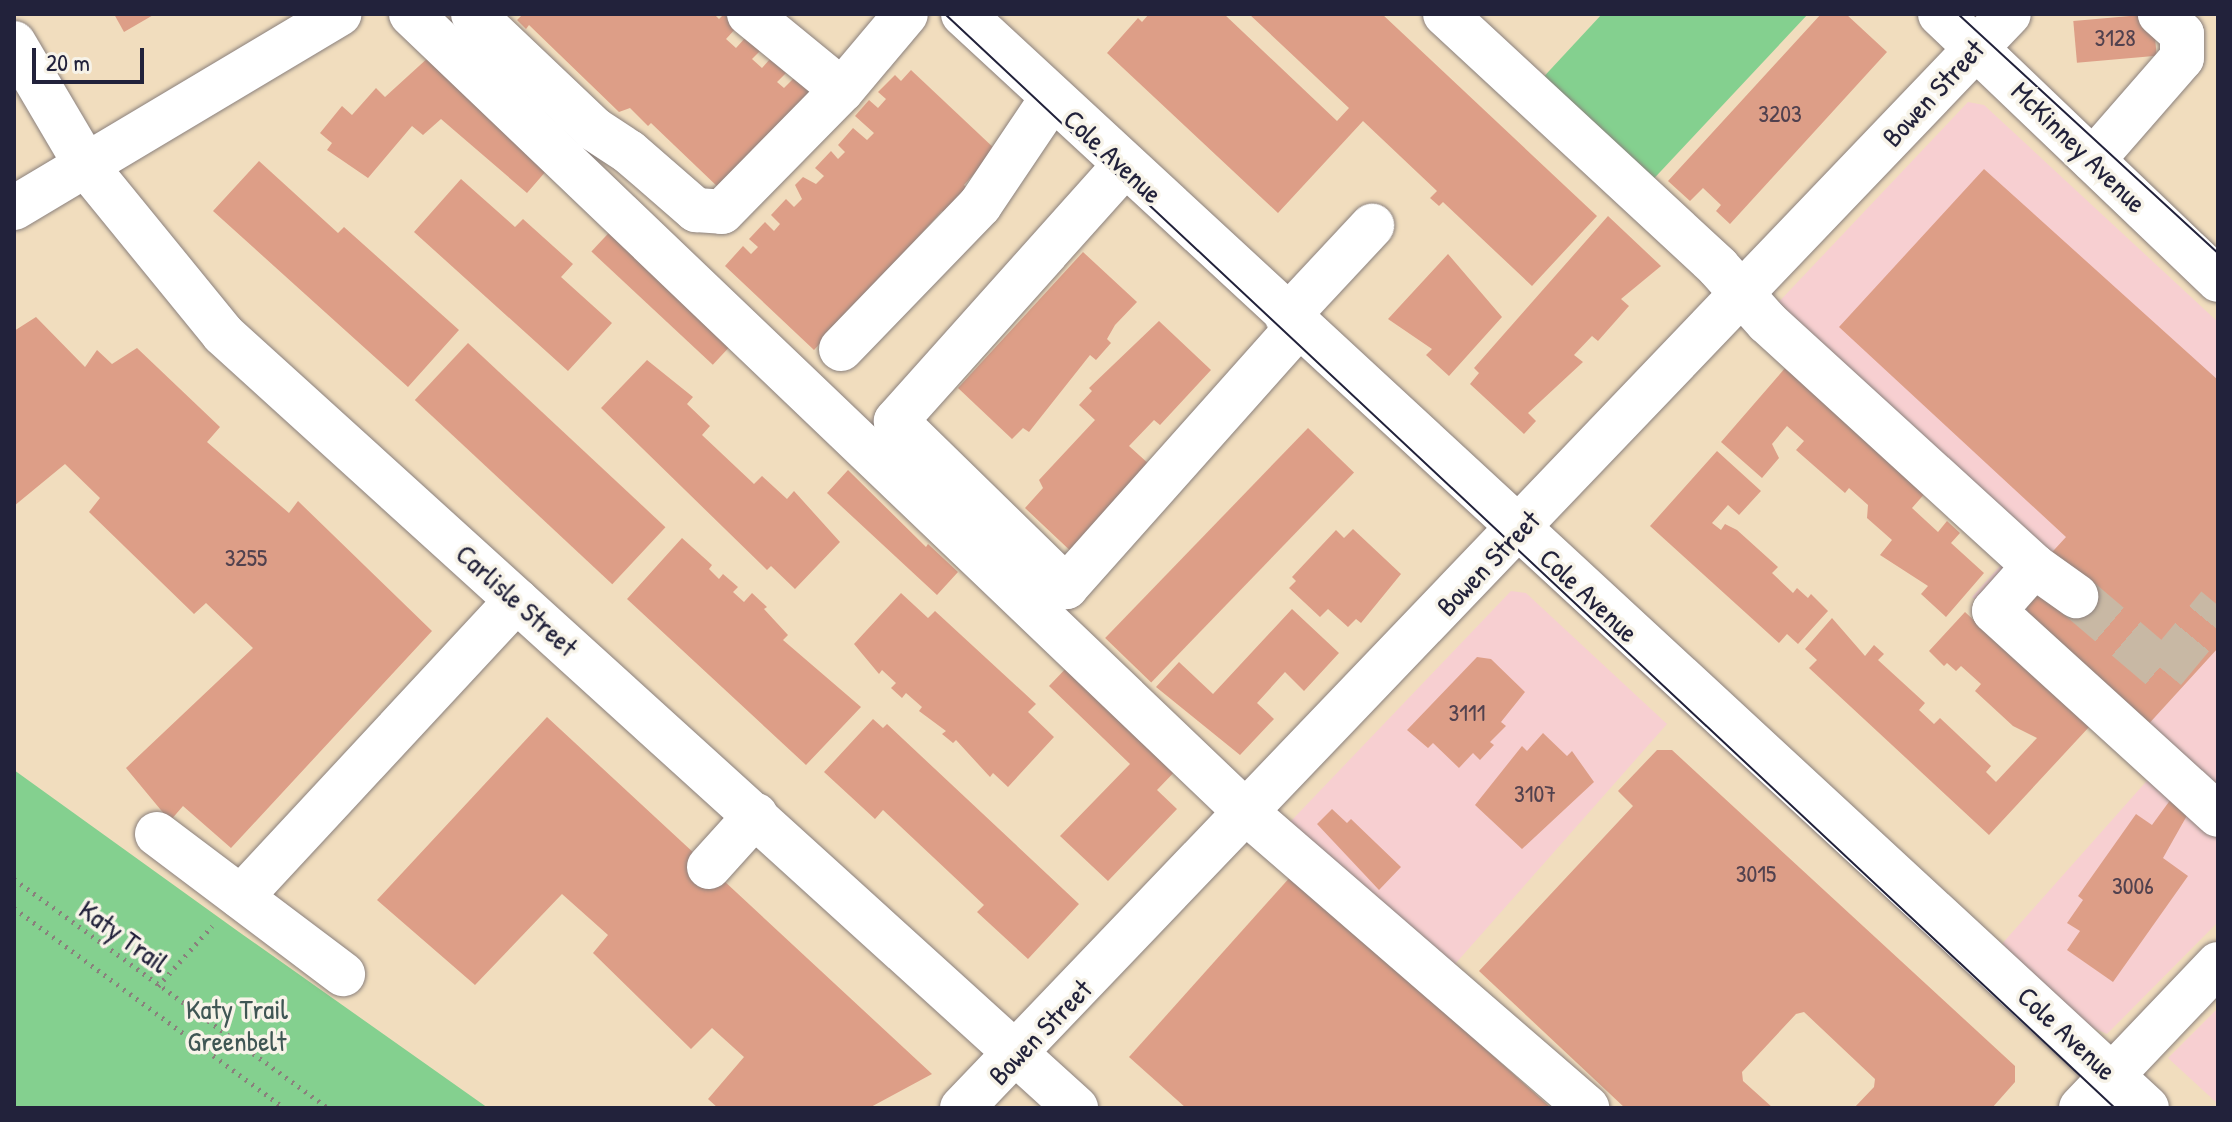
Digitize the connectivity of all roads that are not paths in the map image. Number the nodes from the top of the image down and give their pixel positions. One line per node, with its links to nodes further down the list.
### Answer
1 (340, 14): 16 (street)
2 (411, 14): 28 (street)
3 (473, 14): 13 (street)
4 (749, 14): 13 (street)
5 (906, 14): 13 (street)
6 (1445, 14): 21 (street)
7 (1940, 14): 12 (street, McKinney Avenue)
8 (2009, 14): 12 (street, Bowen Street)
9 (2160, 14): 15 (street)
10 (971, 16): 14 (street, Cole Avenue)
11 (14, 43): 16 (street, Carlisle Street)
12 (1976, 48): 15 (street, McKinney Avenue); 21 (street, Bowen Street)
13 (842, 90)
14 (1052, 98): 17 (street, Cole Avenue); 23 (street)
15 (2093, 160): 20 (street, McKinney Avenue)
16 (87, 167): 18 (street); 27 (street, Carlisle Street)
17 (1123, 167): 22 (street, Cole Avenue); 22 (street)
18 (14, 208)
19 (1372, 226): 22 (street)
20 (2217, 278)
21 (1742, 294): 24 (street, Bowen Street); 25 (street)
22 (1293, 322): 24 (street, Cole Avenue)
23 (841, 349)
24 (1519, 530): 28 (street, Bowen Street); 37 (street, Cole Avenue)
25 (2034, 566): 26 (street); 30 (street)
26 (2076, 596)
27 (517, 600): 29 (street, Carlisle Street); 33 (street)
28 (1248, 814): 36 (street, Bowen Street); 40 (street)
29 (756, 815): 32 (street); 36 (street, Carlisle Street)
30 (2218, 815)
31 (157, 834): 33 (street)
32 (709, 867)
33 (241, 897): 35 (street)
34 (2218, 964): 37 (street)
35 (343, 974)
36 (1019, 1053): 38 (street, Bowen Street); 39 (street, Carlisle Street)
37 (2112, 1075): 41 (street); 42 (street, Cole Avenue)
38 (962, 1108)
39 (1076, 1108)
40 (1588, 1108)
41 (2081, 1108)
42 (2147, 1108)

